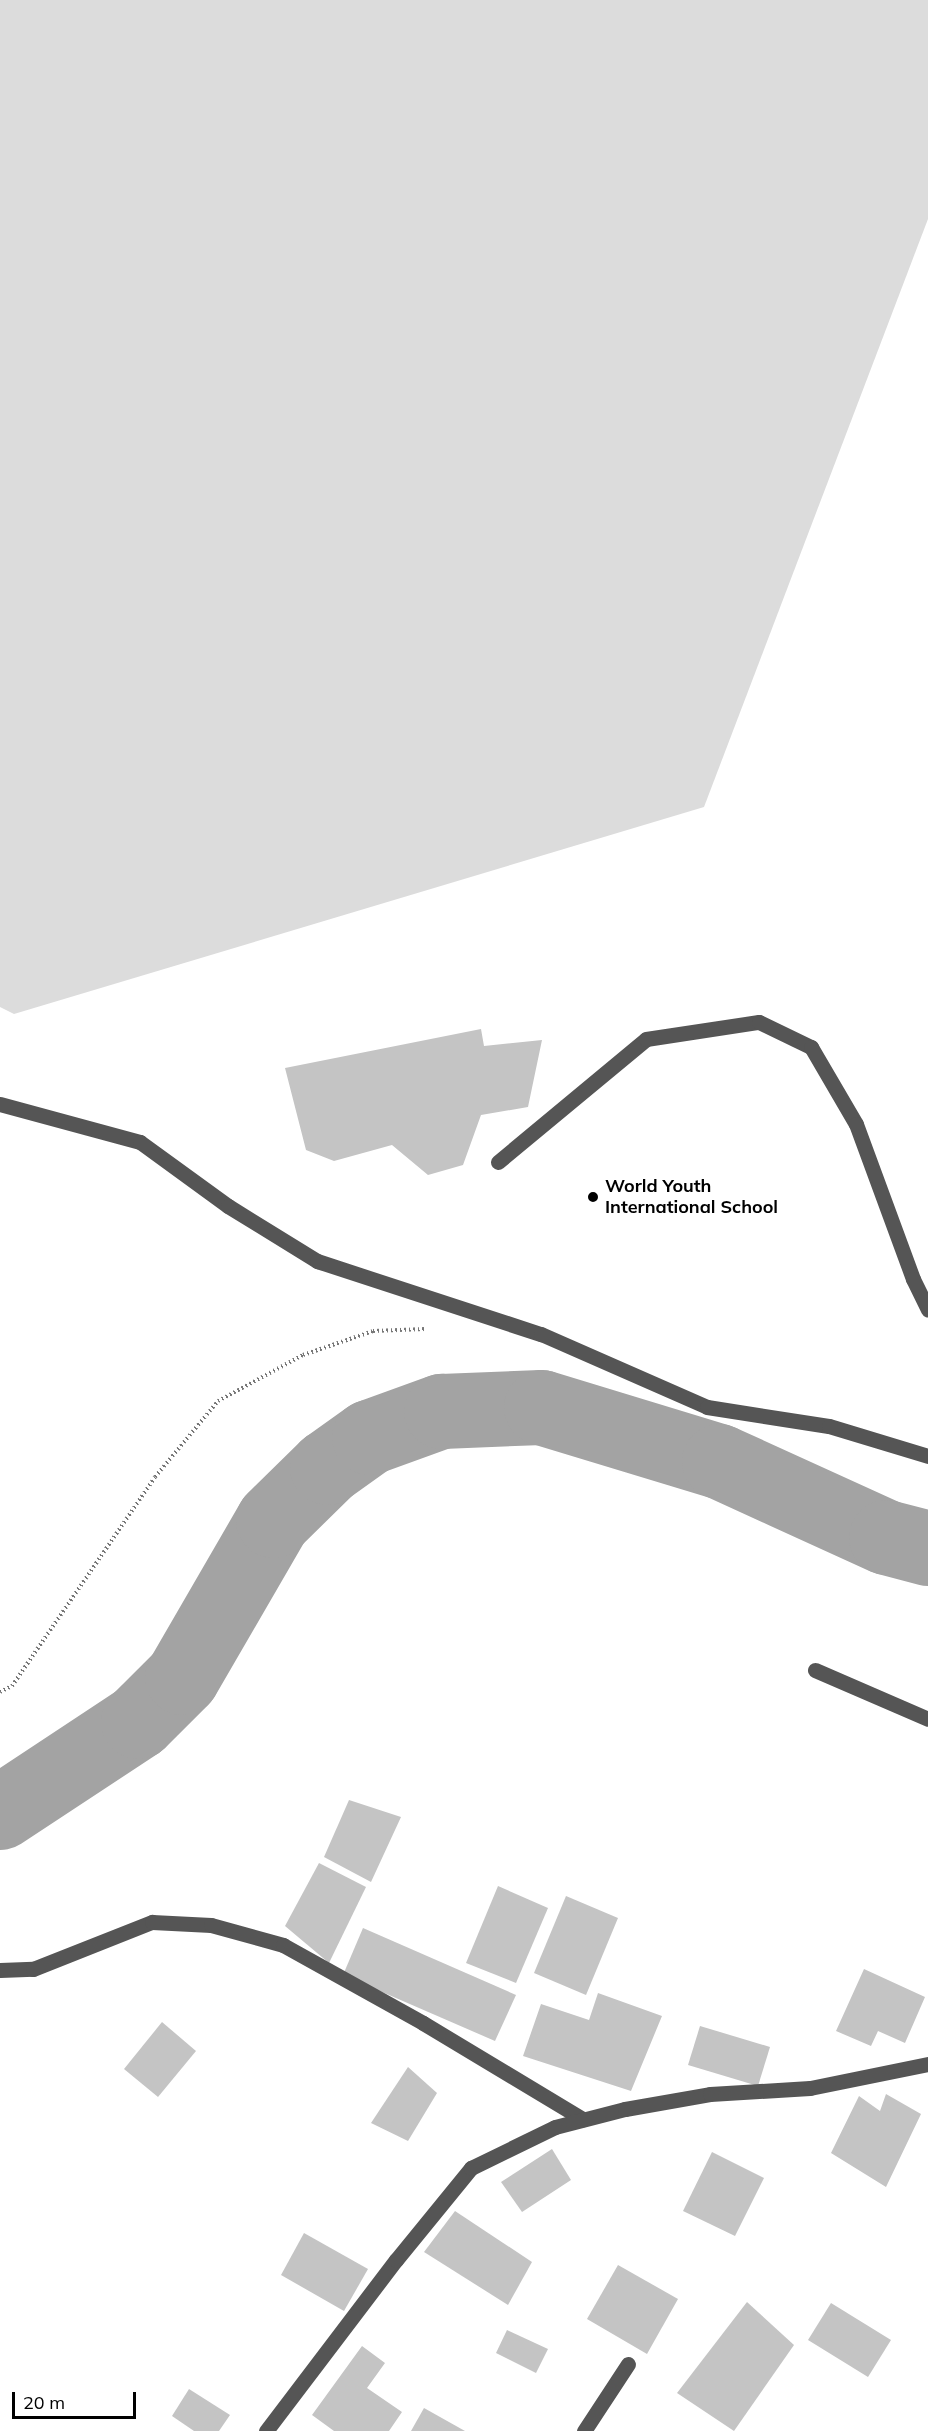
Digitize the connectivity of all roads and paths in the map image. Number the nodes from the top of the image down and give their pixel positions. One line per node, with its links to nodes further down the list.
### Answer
1 (0, 1104): 5 (street)
2 (498, 1162): 3 (street)
3 (928, 1310)
4 (432, 1329): 7 (path)
5 (928, 1456)
6 (815, 1670): 8 (street)
7 (0, 1692)
8 (928, 1719)
9 (0, 1970): 11 (street)
10 (928, 2064): 11 (street)
11 (583, 2119): 13 (street)
12 (628, 2364): 14 (street)
13 (266, 2431)
14 (584, 2431)

